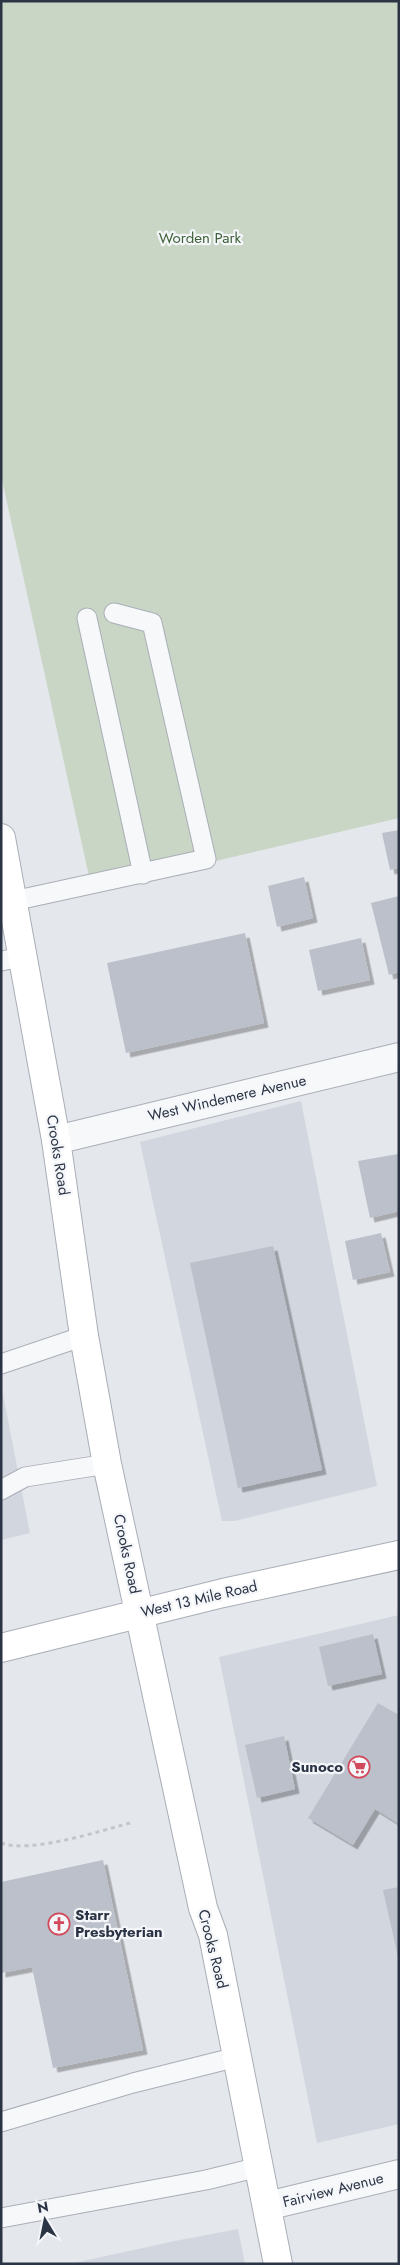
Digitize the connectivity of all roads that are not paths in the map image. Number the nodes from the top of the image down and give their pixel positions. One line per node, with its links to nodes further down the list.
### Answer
1 (114, 613): 4 (lane)
2 (87, 618): 4 (lane)
3 (1, 838): 5 (main road, Crooks Road)
4 (142, 874): 5 (lane)
5 (13, 901): 6 (main road, Crooks Road)
6 (13, 959): 8 (main road, Crooks Road)
7 (399, 1057): 8 (street, West Windemere Avenue)
8 (56, 1140): 9 (main road, Crooks Road)
9 (84, 1336): 10 (lane); 11 (main road, Crooks Road)
10 (1, 1364)
11 (107, 1464): 12 (lane); 14 (main road, Crooks Road)
12 (1, 1490)
13 (399, 1555): 14 (main road, West 13 Mile Road)
14 (140, 1612): 15 (main road, West 13 Mile Road); 16 (main road, Crooks Road)
15 (2, 1645)
16 (237, 2057): 17 (lane); 18 (main road, Crooks Road)
17 (1, 2122)
18 (259, 2167): 20 (main road, Crooks Road); 21 (lane)
19 (399, 2174): 20 (street, Fairview Avenue)
20 (267, 2206): 22 (main road, Crooks Road)
21 (1, 2218)
22 (278, 2264)

